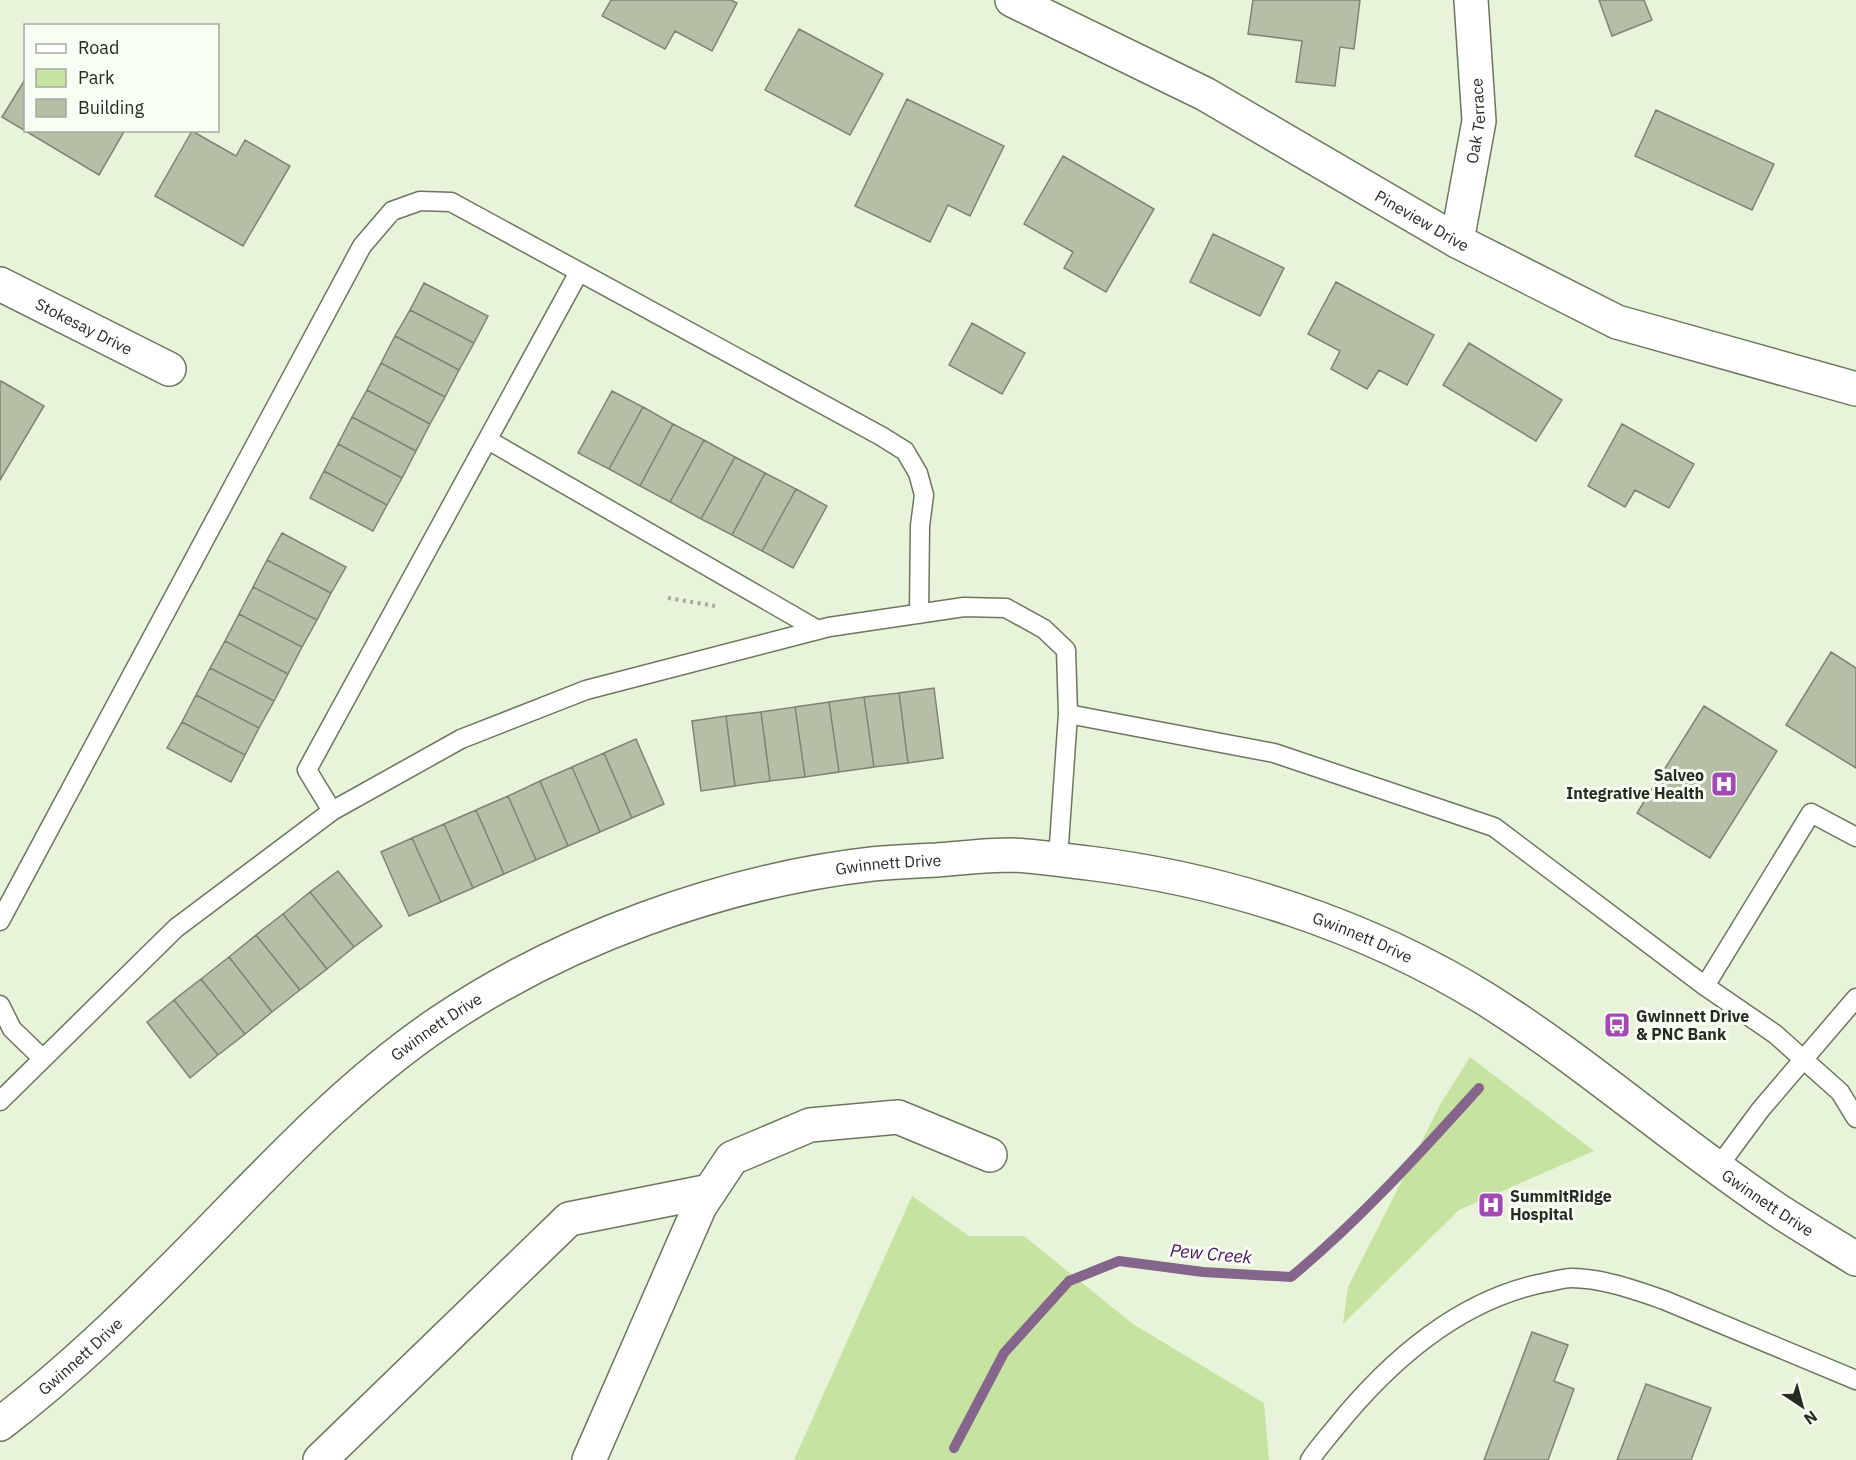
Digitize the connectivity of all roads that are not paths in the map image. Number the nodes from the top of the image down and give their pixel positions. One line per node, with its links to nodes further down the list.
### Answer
1 (1012, 0): 3 (street, Pineview Drive)
2 (1471, 0): 3 (street, Oak Terrace)
3 (1457, 241): 7 (street, Pineview Drive)
4 (579, 272): 8 (lane); 9 (lane); 15 (lane)
5 (0, 284): 6 (street, Stokesay Drive)
6 (169, 369)
7 (1856, 389)
8 (488, 440): 10 (lane); 12 (lane)
9 (920, 614): 10 (lane); 11 (lane)
10 (818, 630): 12 (lane)
11 (1068, 714): 14 (lane); 16 (lane)
12 (332, 811): 19 (lane)
13 (1856, 837): 16 (lane)
14 (1058, 859): 24 (street, Gwinnett Drive); 28 (street, Gwinnett Drive)
15 (0, 921)
16 (1705, 986): 20 (lane)
17 (1856, 998): 20 (lane)
18 (0, 1005): 19 (lane)
19 (42, 1058): 21 (lane)
20 (1805, 1059): 22 (lane); 24 (lane)
21 (0, 1101)
22 (1856, 1118)
23 (990, 1155): 25 (street)
24 (1718, 1167): 26 (street, Gwinnett Drive)
25 (710, 1191): 29 (street); 30 (street)
26 (1856, 1259)
27 (1856, 1380): 31 (lane)
28 (0, 1424)
29 (320, 1460)
30 (589, 1460)
31 (1310, 1460)

